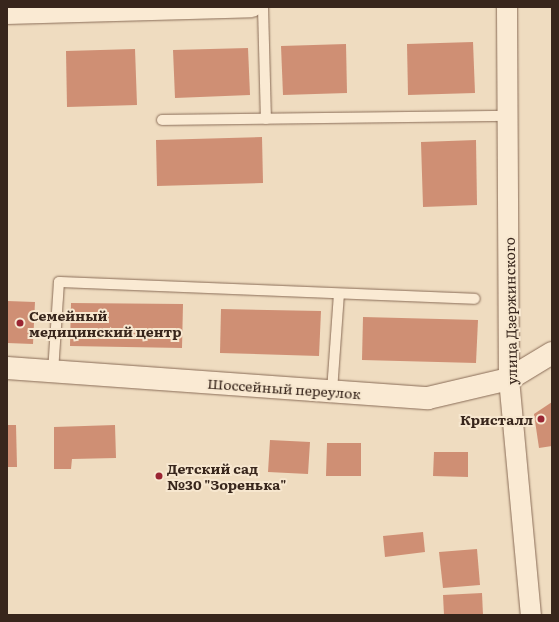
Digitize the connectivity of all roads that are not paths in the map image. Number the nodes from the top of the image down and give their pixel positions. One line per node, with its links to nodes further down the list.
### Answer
1 (252, 7): 4 (street)
2 (263, 7): 6 (lane)
3 (507, 7): 5 (street, улица Дзержинского)
4 (7, 14)
5 (508, 116): 6 (lane); 13 (street, улица Дзержинского)
6 (266, 119): 7 (lane)
7 (162, 120)
8 (339, 294): 9 (lane); 12 (lane); 14 (lane)
9 (475, 299)
10 (552, 353): 13 (main road, Шоссейный переулок)
11 (7, 368): 12 (main road, Шоссейный переулок)
12 (53, 372): 14 (main road, Шоссейный переулок)
13 (510, 379): 14 (main road, Шоссейный переулок); 15 (street, улица Дзержинского)
14 (332, 391)
15 (531, 615)

